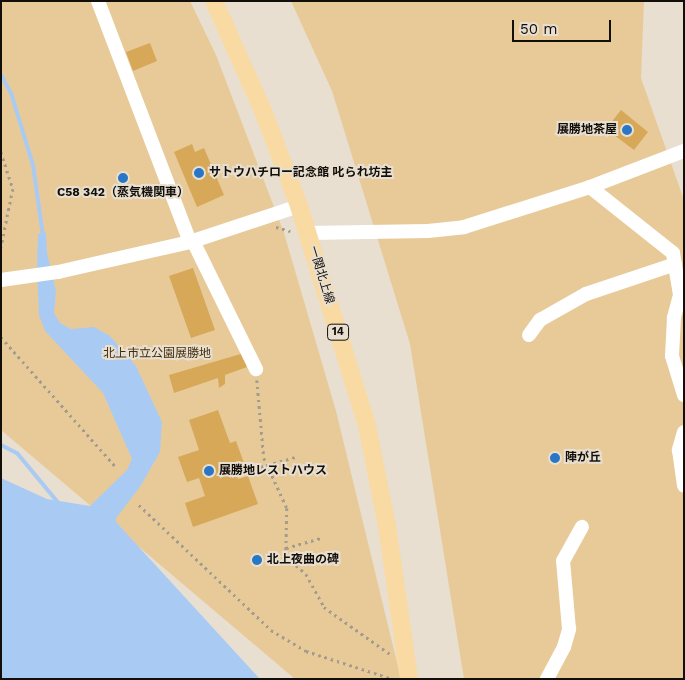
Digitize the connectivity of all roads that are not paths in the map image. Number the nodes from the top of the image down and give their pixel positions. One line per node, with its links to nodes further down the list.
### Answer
1 (98, 1): 7 (street)
2 (214, 1): 5 (main road, 一関北上線 / 14)
3 (684, 151): 4 (street)
4 (590, 186): 6 (street); 8 (street)
5 (299, 206): 6 (main road, 一関北上線 / 14); 7 (street)
6 (308, 233): 16 (main road, 一関北上線 / 14)
7 (191, 241): 9 (street); 11 (street)
8 (675, 264): 10 (street); 12 (street)
9 (5, 280)
10 (529, 335)
11 (256, 369)
12 (684, 395)
13 (684, 432): 14 (street)
14 (684, 486)
15 (582, 528): 17 (street)
16 (407, 675)
17 (547, 679)

